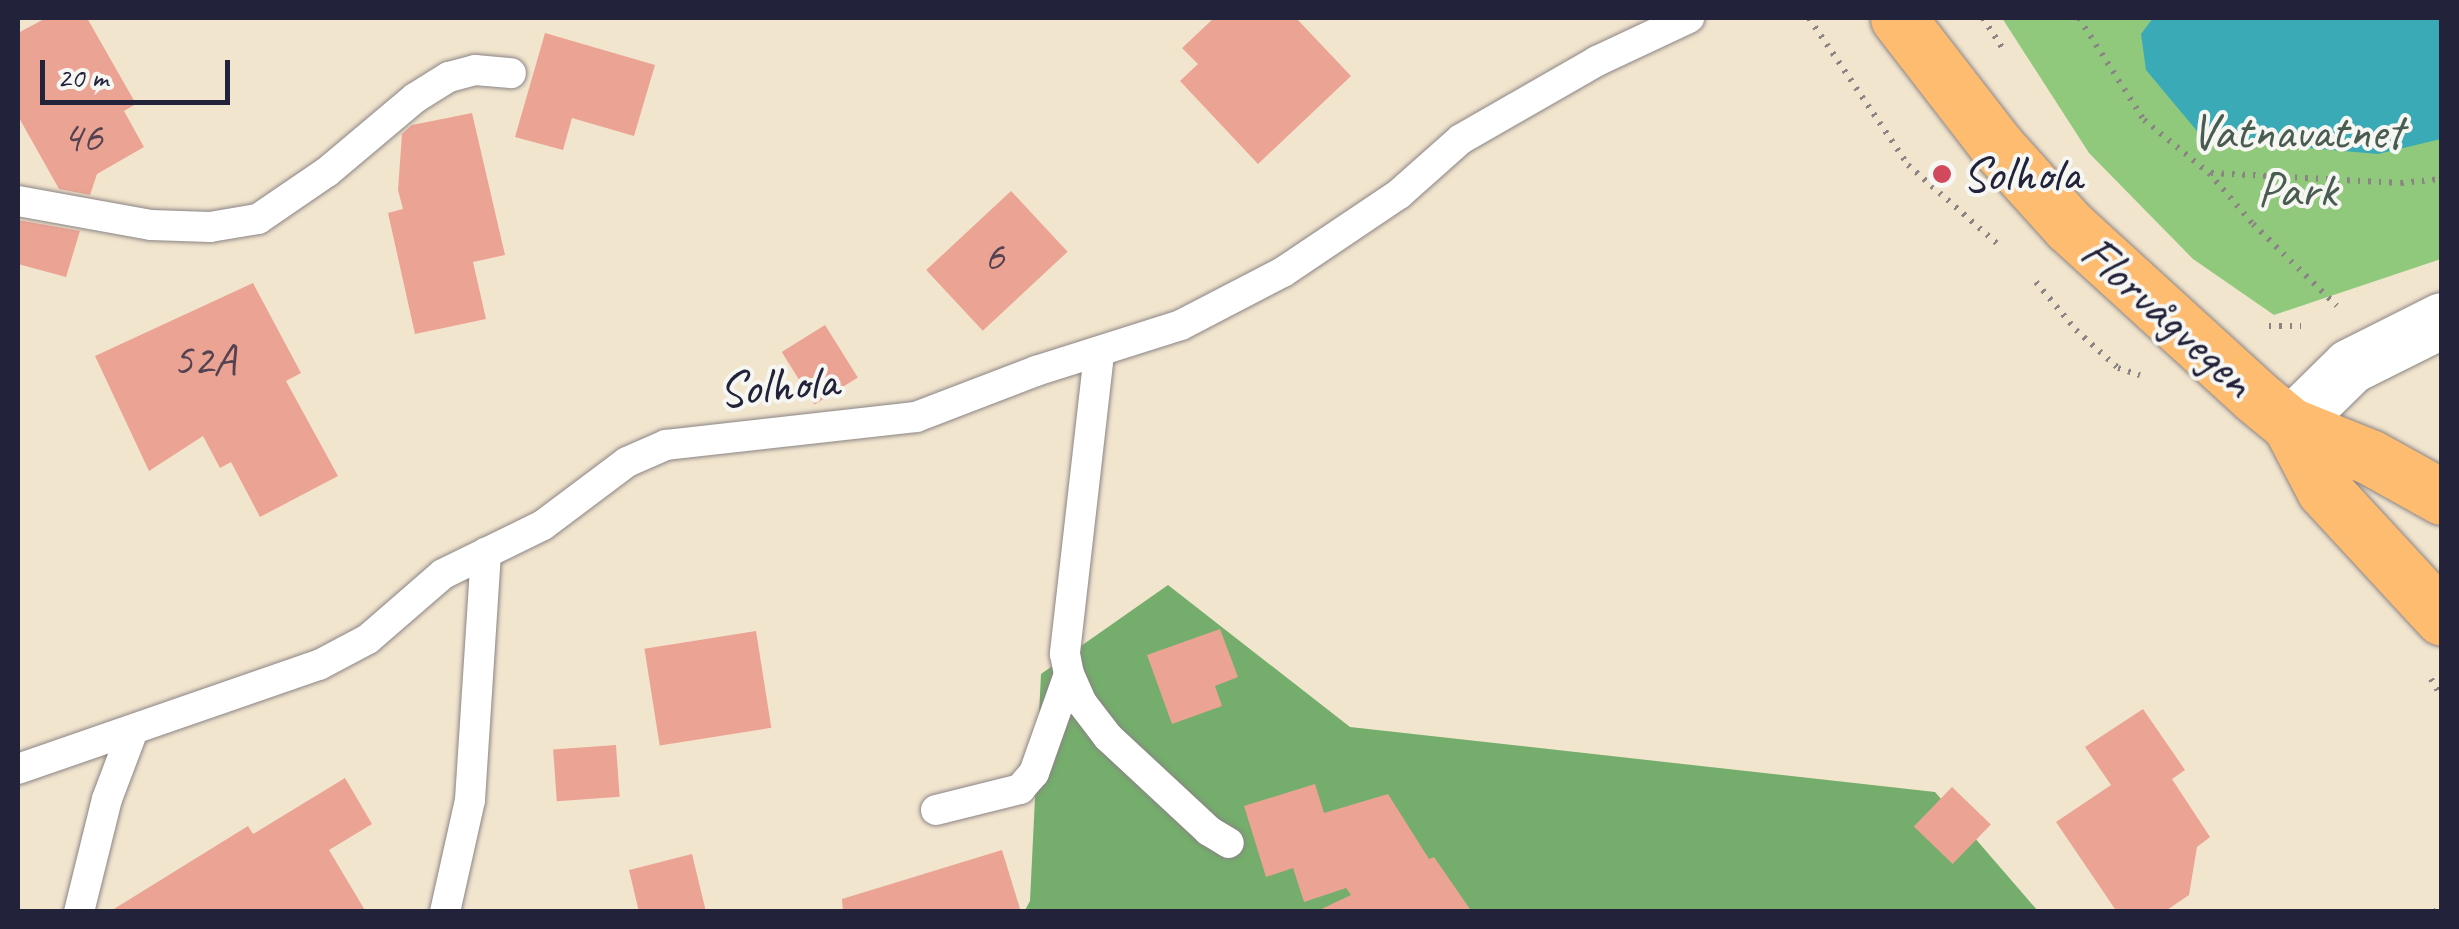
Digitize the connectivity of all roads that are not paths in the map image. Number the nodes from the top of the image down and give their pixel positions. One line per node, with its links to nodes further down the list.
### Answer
1 (1689, 18): 6 (lane, Solhola)
2 (1898, 18): 7 (main road, Florvågvegen)
3 (512, 73): 4 (lane)
4 (18, 201)
5 (2442, 320): 7 (street)
6 (1100, 354): 9 (lane, Solhola); 11 (lane)
7 (2290, 424): 8 (main road, Florvågvegen); 10 (main road, Florvågvegen)
8 (2442, 496)
9 (486, 552): 12 (lane, Solhola); 17 (lane)
10 (2442, 618)
11 (1069, 674): 14 (lane); 15 (lane)
12 (132, 732): 13 (lane, Solhola); 16 (lane)
13 (18, 769)
14 (936, 810)
15 (1229, 843)
16 (80, 912)
17 (445, 912)

